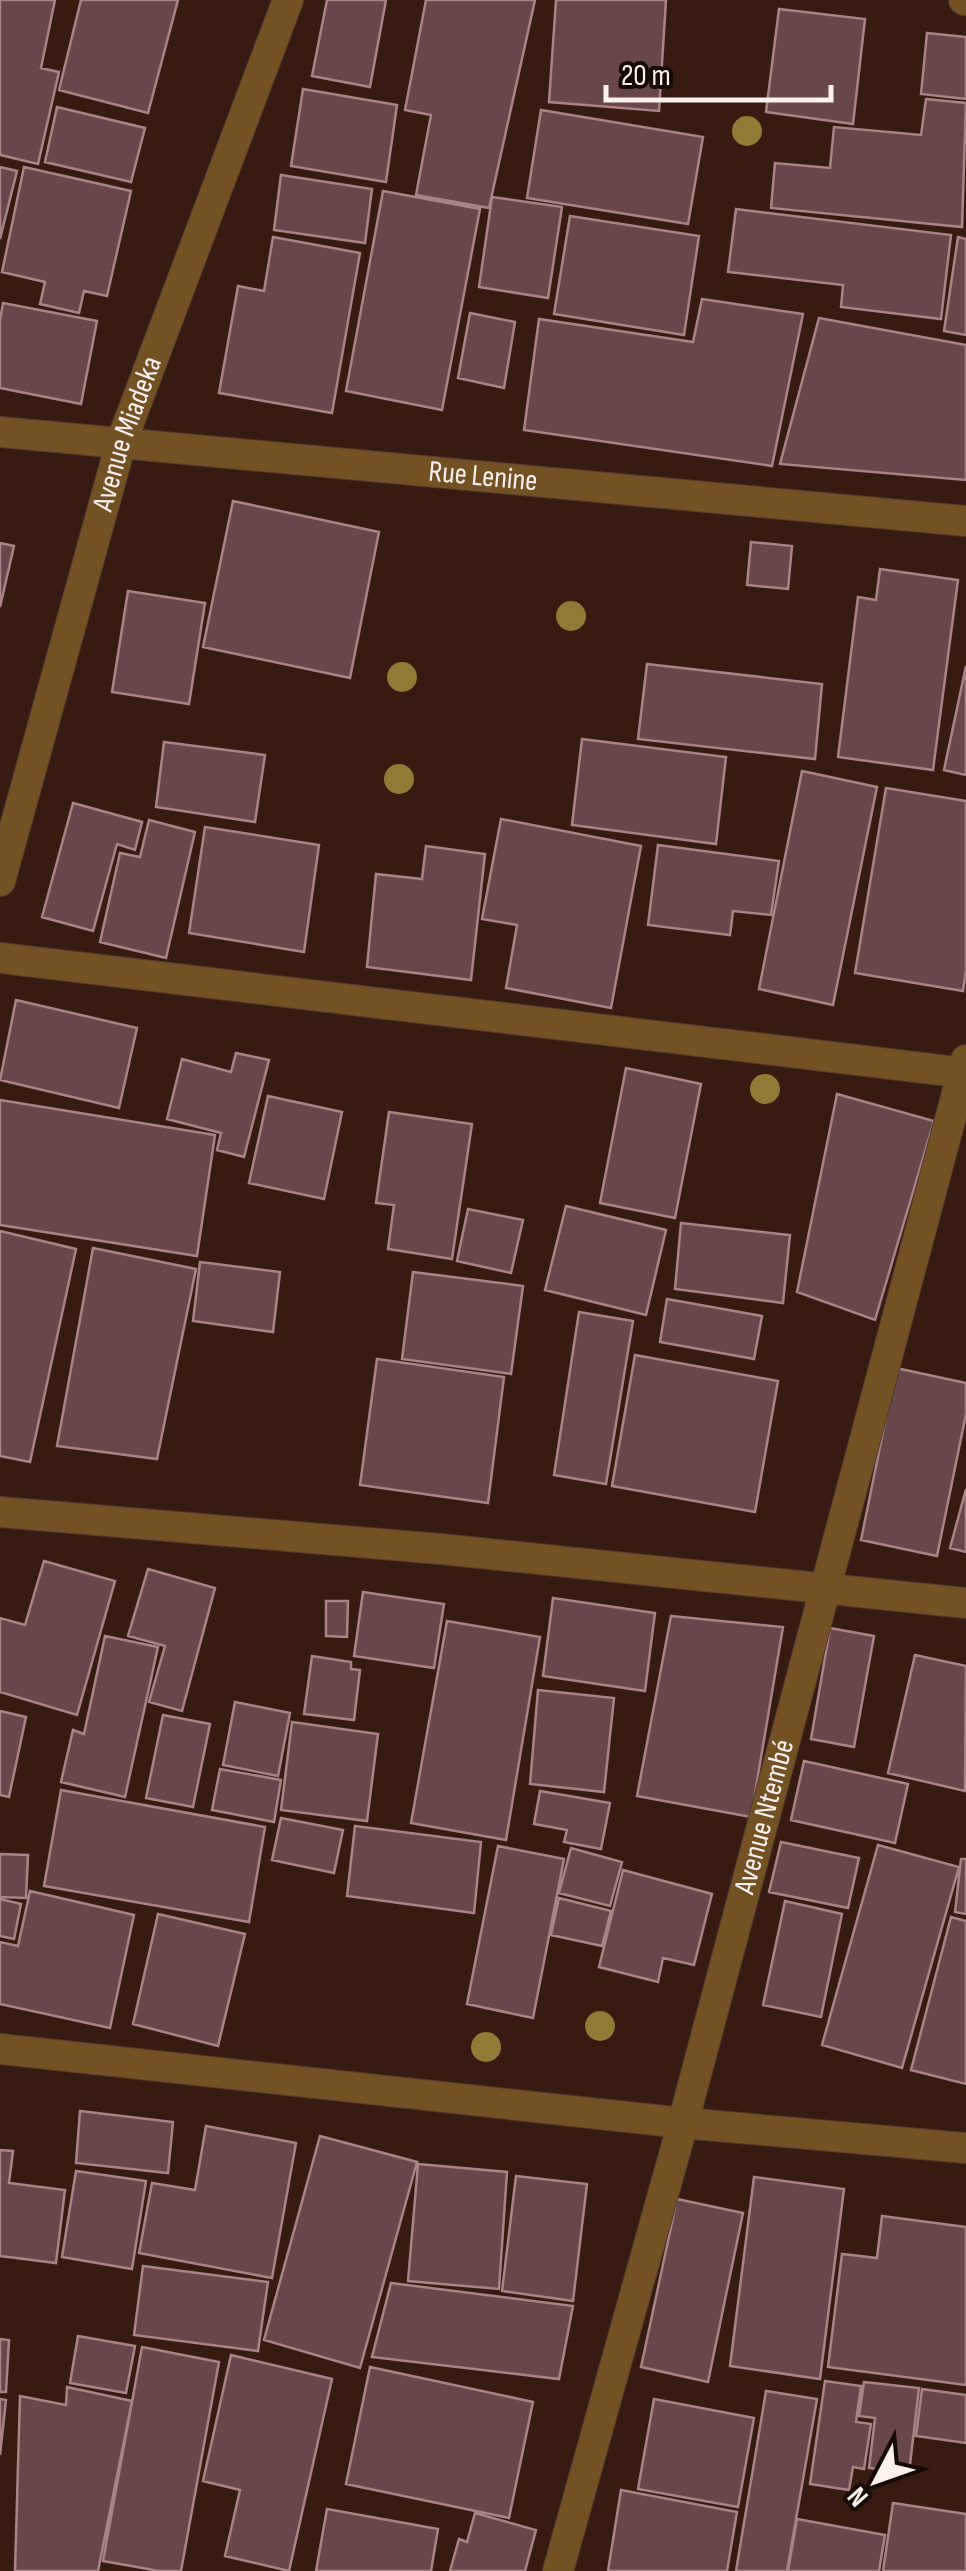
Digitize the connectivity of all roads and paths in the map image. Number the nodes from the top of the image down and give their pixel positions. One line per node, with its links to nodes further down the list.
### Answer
1 (288, 0): 3 (street, Avenue Miadeka)
2 (0, 432): 3 (street, Rue Lenine)
3 (121, 443): 4 (street, Rue Lenine); 5 (street, Avenue Miadeka)
4 (966, 521)
5 (0, 880)
6 (0, 958): 7 (street)
7 (965, 1068): 9 (street, Avenue Ntembé)
8 (0, 1512): 9 (street)
9 (828, 1587): 10 (street); 12 (street, Avenue Ntembé)
10 (966, 1603)
11 (0, 2049): 12 (street)
12 (683, 2123): 13 (street); 14 (street, Avenue Ntembé)
13 (966, 2148)
14 (558, 2571)

